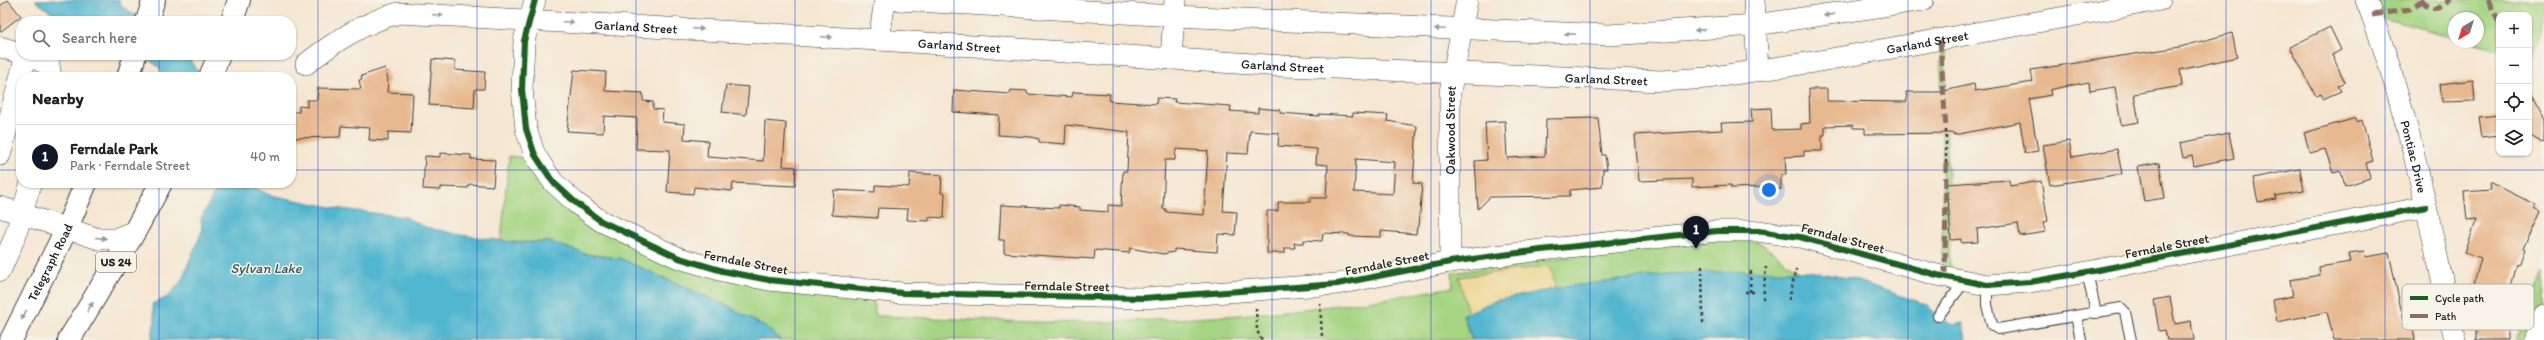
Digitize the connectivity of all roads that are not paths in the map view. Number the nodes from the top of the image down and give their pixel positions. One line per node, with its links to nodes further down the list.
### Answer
1 (885, 0): 14 (street)
2 (899, 0): 10 (street)
3 (1467, 0): 13 (street, Oakwood Street)
4 (1754, 0): 12 (street)
5 (1923, 0): 12 (street, one-way to 12)
6 (2160, 0): 8 (street, Garland Street)
7 (2366, 0): 36 (street, Pontiac Drive)
8 (2104, 5): 23 (street, Garland Street)
9 (399, 6): 11 (street, Garland Street, one-way to 11); 22 (street, Garland Street)
10 (1174, 8): 13 (street, one-way to 10); 17 (street)
11 (532, 10): 14 (street, Garland Street, one-way to 14); 40 (street, Ferndale Street)
12 (1755, 25): 13 (street, one-way to 13); 23 (street)
13 (1463, 30): 28 (street, Oakwood Street)
14 (879, 40): 17 (street, Garland Street)
15 (0, 47): 16 (street)
16 (16, 52)
17 (1171, 58): 28 (street, Garland Street)
18 (24, 60): 24 (street)
19 (38, 60): 25 (street)
20 (133, 60): 26 (highway)
21 (217, 60): 27 (highway)
22 (306, 64)
23 (1758, 71): 28 (street, Garland Street)
24 (20, 72)
25 (50, 72)
26 (130, 72)
27 (212, 72)
28 (1454, 74): 40 (street, Oakwood Street)
29 (16, 85): 30 (street)
30 (4, 122): 31 (street)
31 (0, 155)
32 (30, 188): 37 (street)
33 (84, 188): 38 (highway, Telegraph Road)
34 (158, 188): 39 (highway, US 24)
35 (0, 207): 37 (street)
36 (2426, 207): 42 (street, Ferndale Street); 44 (street, Pontiac Drive)
37 (22, 214): 38 (street); 41 (street)
38 (66, 230): 39 (street, one-way to 39); 51 (highway, Telegraph Road, one-way to 51)
39 (135, 231): 52 (highway, US 24, one-way to 39)
40 (1450, 262): 43 (street, Ferndale Street)
41 (0, 271)
42 (2087, 272): 45 (street, Ferndale Street); 46 (lane)
43 (1965, 282): 45 (street, Ferndale Street); 47 (lane)
44 (2443, 284)
45 (1988, 285): 48 (lane)
46 (2096, 313): 48 (lane); 54 (lane)
47 (1938, 316)
48 (2076, 316): 53 (lane)
49 (2544, 316): 56 (street)
50 (2453, 330): 55 (street, Pontiac Drive)
51 (11, 340)
52 (69, 340)
53 (2081, 340)
54 (2131, 340)
55 (2455, 340)
56 (2535, 340)

